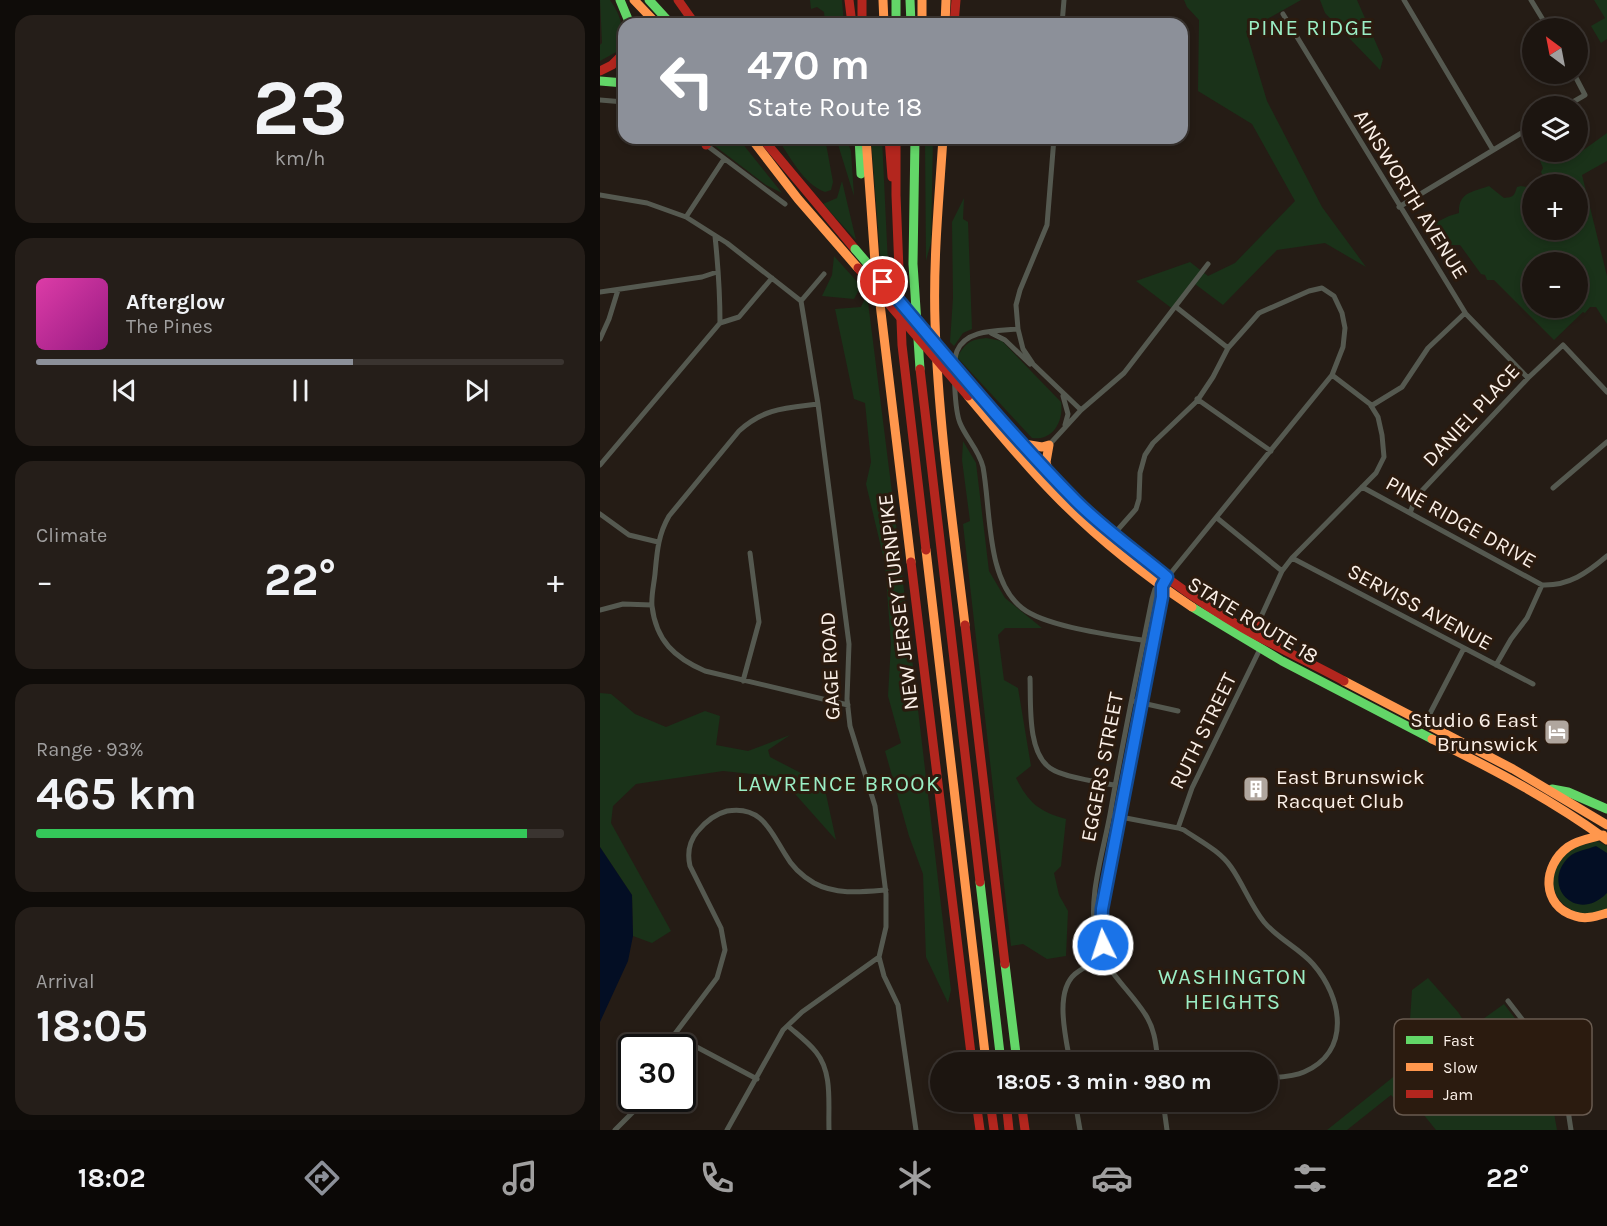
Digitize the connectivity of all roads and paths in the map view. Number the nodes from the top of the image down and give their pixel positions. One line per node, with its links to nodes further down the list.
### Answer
1 (620, 0): 17 (highway)
2 (634, 0): 18 (highway)
3 (649, 0): 19 (highway)
4 (678, 0): 20 (highway)
5 (849, 0): 21 (highway)
6 (862, 0): 22 (highway)
7 (883, 0): 23 (highway)
8 (896, 0): 24 (highway)
9 (910, 0): 25 (highway)
10 (922, 0): 26 (highway)
11 (946, 0): 27 (highway)
12 (956, 0): 28 (highway)
13 (1064, 0): 29 (street)
14 (1404, 0): 52 (street)
15 (1531, 0): 30 (street)
16 (1283, 14): 59 (street, AINSWORTH AVENUE)
17 (628, 18)
18 (651, 18)
19 (666, 18)
20 (691, 18)
21 (851, 18)
22 (862, 18)
23 (884, 18)
24 (896, 18)
25 (911, 18)
26 (922, 18)
27 (945, 18)
28 (954, 18)
29 (1062, 18)
30 (1542, 18)
31 (618, 59): 32 (highway)
32 (600, 71)
33 (600, 81): 34 (highway)
34 (618, 82)
35 (1580, 84): 36 (street)
36 (1582, 96)
37 (600, 100): 38 (street)
38 (618, 102)
39 (1522, 133): 52 (street)
40 (712, 144): 53 (street)
41 (749, 144): 55 (highway)
42 (755, 144): 55 (highway, STATE ROUTE 18)
43 (767, 144): 54 (highway, STATE ROUTE 18)
44 (773, 144): 54 (highway)
45 (859, 144): 62 (highway)
46 (866, 144): 62 (highway, NEW JERSEY TURNPIKE)
47 (889, 144): 57 (highway)
48 (896, 144): 57 (highway, NEW JERSEY TURNPIKE)
49 (915, 144): 145 (highway)
50 (944, 144): 146 (highway)
51 (1054, 144): 73 (street)
52 (1494, 150): 59 (street)
53 (724, 159): 58 (street); 60 (street)
54 (783, 164): 88 (highway, STATE ROUTE 18, bridge)
55 (786, 184): 104 (highway, STATE ROUTE 18, bridge)
56 (600, 195): 60 (street)
57 (896, 195): 144 (highway, NEW JERSEY TURNPIKE)
58 (785, 204)
59 (1399, 207): 71 (street, AINSWORTH AVENUE)
60 (686, 217): 61 (street)
61 (716, 236): 64 (street); 66 (street)
62 (872, 242): 143 (highway, NEW JERSEY TURNPIKE)
63 (1208, 264): 70 (street)
64 (717, 272): 67 (street); 72 (street)
65 (824, 274): 69 (street)
66 (772, 278): 69 (street); 72 (street)
67 (618, 290): 68 (street); 75 (street)
68 (600, 292)
69 (801, 301): 83 (street, GAGE ROAD)
70 (1176, 307): 76 (street); 85 (street)
71 (1465, 314): 79 (street, AINSWORTH AVENUE); 84 (street)
72 (720, 323): 91 (street)
73 (1018, 329): 74 (street); 78 (street)
74 (986, 332): 78 (street); 110 (street)
75 (600, 339)
76 (1228, 348): 77 (street); 82 (street)
77 (1332, 375): 84 (street); 90 (street)
78 (1043, 376): 80 (street)
79 (1528, 378): 81 (street, DANIEL PLACE); 95 (street, DANIEL PLACE)
80 (1061, 392): 85 (street); 86 (street)
81 (1607, 393)
82 (1197, 399): 90 (street); 98 (street)
83 (818, 404): 99 (street); 121 (street, GAGE ROAD)
84 (1371, 406): 93 (street)
85 (1081, 411): 86 (street)
86 (1063, 429): 89 (street)
87 (1607, 442): 94 (street)
88 (1023, 444): 89 (highway); 92 (highway, STATE ROUTE 18)
89 (1049, 445): 92 (highway)
90 (1271, 451): 97 (street)
91 (600, 465)
92 (1048, 470): 98 (highway, STATE ROUTE 18)
93 (1362, 488): 95 (street, PINE RIDGE DRIVE); 102 (street)
94 (1553, 488)
95 (1410, 513): 105 (street, PINE RIDGE DRIVE)
96 (600, 514): 99 (street)
97 (1216, 518): 103 (street); 104 (street)
98 (1114, 534): 104 (highway, STATE ROUTE 18)
99 (658, 542): 106 (street)
100 (750, 553): 117 (street)
101 (1607, 556): 105 (street, PINE RIDGE DRIVE)
102 (1292, 558): 103 (street); 113 (street, SERVISS AVENUE)
103 (1282, 571): 108 (street)
104 (1165, 581): 109 (highway, STATE ROUTE 18); 110 (street, EGGERS STREET); 112 (street, EGGERS STREET); 114 (highway, STATE ROUTE 18)
105 (1542, 585): 115 (street)
106 (652, 605): 107 (street); 117 (street)
107 (600, 610)
108 (1260, 619): 109 (highway); 111 (highway)
109 (1243, 628): 111 (highway, STATE ROUTE 18)
110 (1144, 640): 112 (street); 119 (street, EGGERS STREET)
111 (1267, 640): 123 (highway, STATE ROUTE 18)
112 (1154, 642): 120 (street, EGGERS STREET)
113 (1464, 648): 115 (street, SERVISS AVENUE); 123 (street)
114 (1260, 649): 130 (street, RUTH STREET); 131 (highway, STATE ROUTE 18)
115 (1496, 665): 118 (street, SERVISS AVENUE)
116 (1030, 678): 124 (street)
117 (743, 681): 121 (street)
118 (1533, 684)
119 (1133, 701): 120 (street); 124 (street, EGGERS STREET)
120 (1143, 704): 122 (street); 128 (street, EGGERS STREET)
121 (848, 705): 134 (street, GAGE ROAD)
122 (1178, 711)
123 (1425, 723): 125 (highway, STATE ROUTE 18)
124 (1114, 785): 127 (street, EGGERS STREET)
125 (1547, 788): 126 (highway); 129 (highway, STATE ROUTE 18)
126 (1607, 809)
127 (1110, 815): 128 (street); 132 (street, EGGERS STREET)
128 (1120, 817): 130 (street); 133 (street, EGGERS STREET)
129 (1607, 825)
130 (1178, 828): 149 (street)
131 (1605, 836): 135 (highway)
132 (1097, 876): 133 (street); 137 (street, EGGERS STREET)
133 (1108, 879): 137 (street, EGGERS STREET)
134 (886, 890): 136 (street, GAGE ROAD); 141 (street)
135 (1607, 912)
136 (879, 957): 140 (street); 162 (street)
137 (1104, 957): 147 (street); 148 (street, EGGERS STREET)
138 (1508, 1001): 139 (street)
139 (1522, 1019)
140 (788, 1026): 150 (street); 161 (street)
141 (675, 1034)
142 (696, 1047): 150 (street)
143 (971, 1052)
144 (985, 1052)
145 (1000, 1052)
146 (1016, 1052)
147 (1068, 1052)
148 (1157, 1052)
149 (1278, 1077)
150 (757, 1079): 160 (street)
151 (633, 1112): 159 (street)
152 (978, 1112): 163 (highway)
153 (992, 1112): 164 (highway)
154 (1007, 1112): 165 (highway)
155 (1023, 1112): 166 (highway)
156 (1077, 1112): 167 (street)
157 (1165, 1112): 168 (street)
158 (1569, 1115): 169 (street)
159 (615, 1130)
160 (727, 1130)
161 (829, 1130)
162 (916, 1130)
163 (980, 1130)
164 (994, 1130)
165 (1009, 1130)
166 (1025, 1130)
167 (1080, 1130)
168 (1167, 1130)
169 (1571, 1130)

